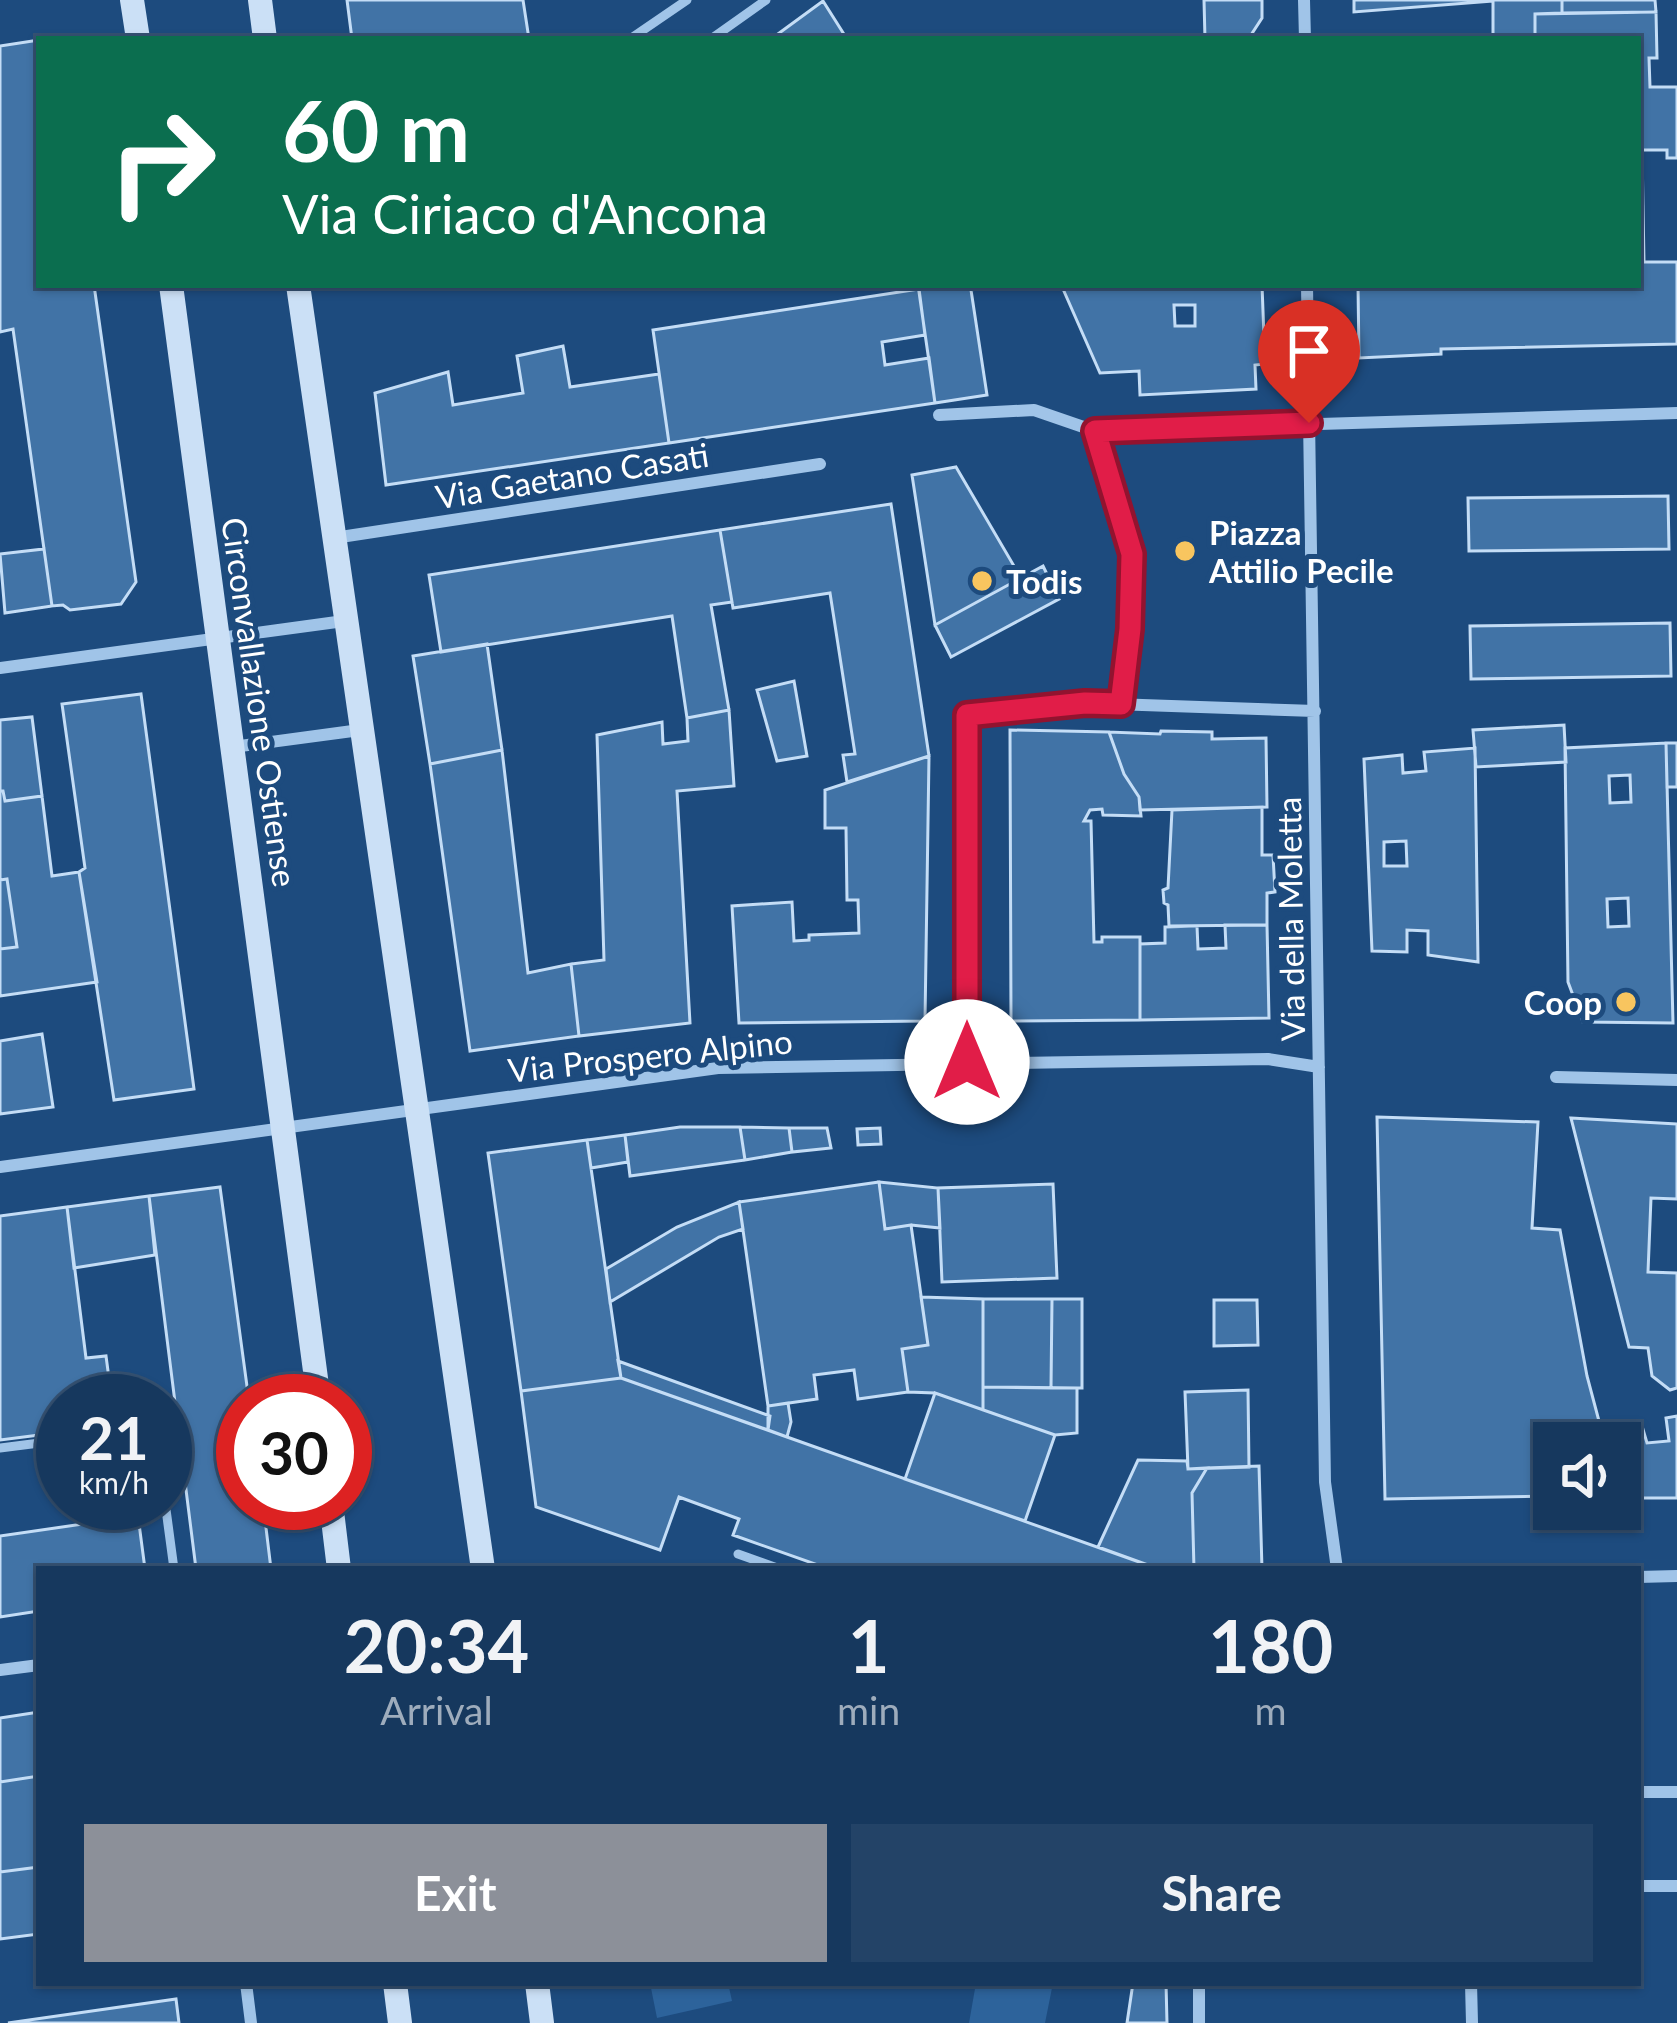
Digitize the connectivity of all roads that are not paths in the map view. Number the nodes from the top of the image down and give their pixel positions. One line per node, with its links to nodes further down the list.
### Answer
1 (132, 0): 6 (main road)
2 (260, 0): 7 (main road)
3 (687, 0): 8 (lane)
4 (766, 0): 9 (lane)
5 (1304, 0): 10 (street)
6 (138, 36)
7 (265, 36)
8 (634, 36)
9 (716, 36)
10 (1305, 36)
11 (172, 288): 21 (main road, Circonvallazione Ostiense)
12 (298, 288): 19 (main road)
13 (1307, 288): 16 (street, Via della Moletta)
14 (1677, 413): 16 (street)
15 (939, 415): 17 (street)
16 (1309, 423): 17 (street); 24 (street, Via della Moletta)
17 (1095, 431): 23 (street)
18 (820, 464): 19 (street, Via Gaetano Casati)
19 (332, 539): 20 (main road)
20 (344, 622): 21 (street); 25 (main road)
21 (218, 638): 22 (street); 26 (main road, Circonvallazione Ostiense)
22 (0, 668)
23 (1121, 704): 24 (street); 27 (street)
24 (1315, 711): 28 (street, Via della Moletta)
25 (360, 730): 26 (street); 31 (main road)
26 (232, 747): 32 (main road, Circonvallazione Ostiense)
27 (967, 1062): 28 (street, Via Prospero Alpino); 31 (street, Via Prospero Alpino)
28 (1319, 1066): 44 (street, Via della Moletta)
29 (1556, 1077): 30 (street)
30 (1677, 1080)
31 (419, 1109): 32 (street); 42 (main road)
32 (285, 1128): 33 (street); 34 (main road, Circonvallazione Ostiense)
33 (0, 1167)
34 (316, 1374)
35 (36, 1443): 36 (lane)
36 (0, 1448)
37 (169, 1530): 40 (lane)
38 (334, 1530): 41 (main road)
39 (737, 1554): 43 (lane)
40 (174, 1566)
41 (339, 1566)
42 (483, 1566)
43 (771, 1566)
44 (1336, 1566)
45 (1641, 1576): 46 (street)
46 (1677, 1576)
47 (36, 1665): 48 (street)
48 (0, 1670)
49 (1641, 1792): 50 (street)
50 (1677, 1792)
51 (1641, 1886): 52 (street)
52 (1677, 1886)
53 (246, 1986): 58 (street)
54 (395, 1986): 59 (main road)
55 (537, 1986): 60 (main road)
56 (1199, 1986): 61 (street)
57 (1471, 1986): 62 (street)
58 (251, 2023)
59 (400, 2023)
60 (542, 2023)
61 (1199, 2023)
62 (1472, 2023)

